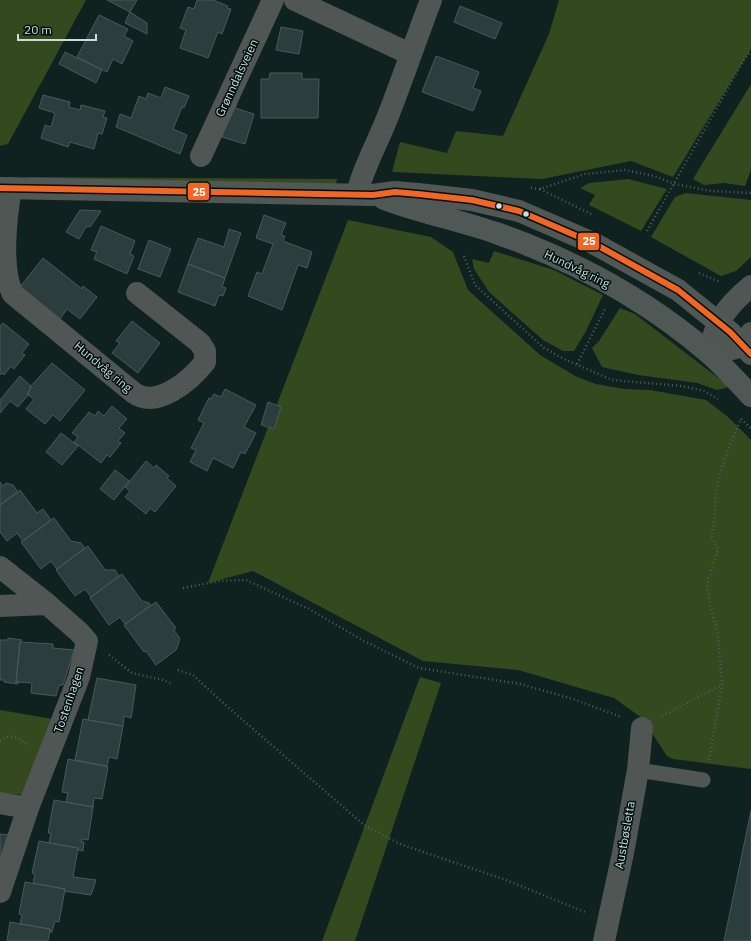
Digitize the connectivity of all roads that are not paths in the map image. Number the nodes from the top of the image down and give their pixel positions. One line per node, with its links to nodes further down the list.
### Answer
1 (273, 0): 5 (street, Grønndalsveien)
2 (295, 0): 4 (street)
3 (431, 0): 4 (street)
4 (410, 54): 7 (street)
5 (201, 156)
6 (5, 188): 7 (main road, Hundvåg ring); 9 (street, Hundvåg ring)
7 (365, 194): 10 (main road, Hundvåg ring); 12 (main road, Hundvåg ring)
8 (751, 286): 10 (street)
9 (137, 294)
10 (718, 323): 11 (main road, Hundvåg ring); 12 (street)
11 (748, 345): 12 (street)
12 (711, 355): 13 (main road, Hundvåg ring)
13 (751, 396)
14 (0, 566): 15 (street)
15 (47, 604): 16 (street); 21 (street, Tostenhagen)
16 (0, 606)
17 (642, 728): 18 (street, Austbøsletta)
18 (638, 770): 19 (lane); 23 (street, Austbøsletta)
19 (703, 780)
20 (0, 803): 21 (street)
21 (28, 808): 22 (street, Tostenhagen)
22 (0, 892)
23 (605, 935)

